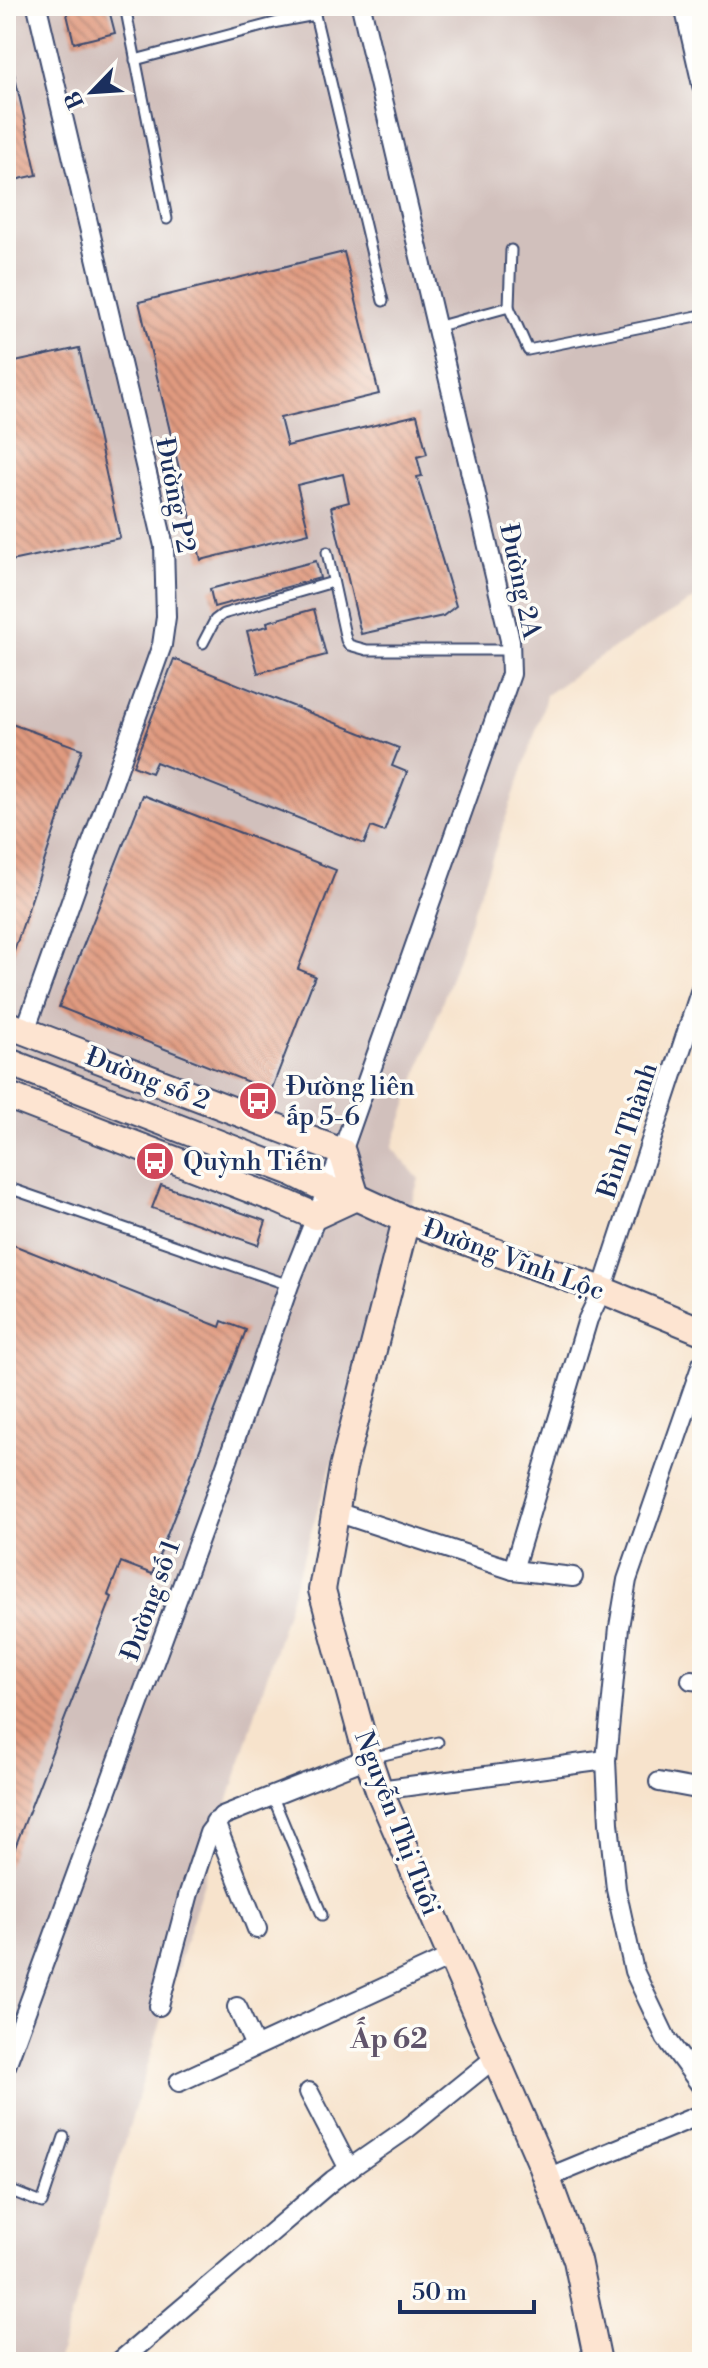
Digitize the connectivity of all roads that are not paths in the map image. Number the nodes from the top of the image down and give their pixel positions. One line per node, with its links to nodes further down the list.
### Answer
1 (37, 6): 19 (street, Đường P2)
2 (125, 6): 6 (lane)
3 (361, 6): 13 (street, Đường 2A)
4 (690, 8): 7 (street)
5 (313, 11): 6 (lane); 10 (lane)
6 (135, 60): 8 (lane)
7 (702, 85)
8 (167, 219)
9 (511, 250): 11 (lane)
10 (383, 301)
11 (509, 307): 12 (lane); 13 (lane)
12 (697, 316)
13 (436, 327): 17 (street, Đường 2A)
14 (327, 552): 15 (lane)
15 (333, 582): 16 (lane); 17 (lane)
16 (203, 643)
17 (510, 650): 22 (street, Đường 2A)
18 (702, 986): 29 (street, Bình Thành)
19 (15, 1027): 22 (main road, Đường số 2)
20 (6, 1061): 24 (main road, Đường số 2)
21 (6, 1095): 26 (main road)
22 (342, 1152): 24 (street, Đường số 1); 25 (main road)
23 (6, 1187): 28 (lane)
24 (326, 1189): 25 (main road, Đường Vĩnh Lộc); 26 (street, Đường số 1)
25 (356, 1197): 26 (main road); 27 (main road, Đường Vĩnh Lộc)
26 (315, 1216): 28 (street, Đường số 1)
27 (406, 1220): 29 (main road, Đường Vĩnh Lộc); 32 (main road, Nguyễn Thị Tuôi)
28 (289, 1285): 50 (street, Đường số 1)
29 (602, 1290): 30 (main road, Đường Vĩnh Lộc); 33 (street, Bình Thành)
30 (702, 1331)
31 (702, 1364): 37 (street)
32 (336, 1512): 33 (street); 36 (main road, Nguyễn Thị Tuôi)
33 (513, 1570): 34 (street)
34 (573, 1577)
35 (438, 1742): 36 (lane)
36 (368, 1758): 39 (main road, Nguyễn Thị Tuôi); 41 (street)
37 (606, 1760): 39 (street); 52 (street)
38 (659, 1782): 40 (street)
39 (379, 1790): 45 (main road, Nguyễn Thị Tuôi)
40 (702, 1790)
41 (272, 1795): 42 (street); 43 (lane)
42 (215, 1822): 44 (street); 46 (street)
43 (322, 1915)
44 (257, 1929)
45 (450, 1957): 48 (street); 49 (main road, Nguyễn Thị Tuôi)
46 (159, 2006)
47 (237, 2007): 48 (street)
48 (255, 2046): 51 (street)
49 (496, 2057): 56 (street); 57 (main road, Nguyễn Thị Tuôi)
50 (6, 2066)
51 (179, 2082)
52 (702, 2087)
53 (309, 2092): 56 (street)
54 (702, 2114): 57 (street)
55 (64, 2137): 58 (lane)
56 (349, 2169): 59 (street)
57 (547, 2178): 60 (main road, Nguyễn Thị Tuôi)
58 (6, 2189)
59 (119, 2362)
60 (598, 2362)

